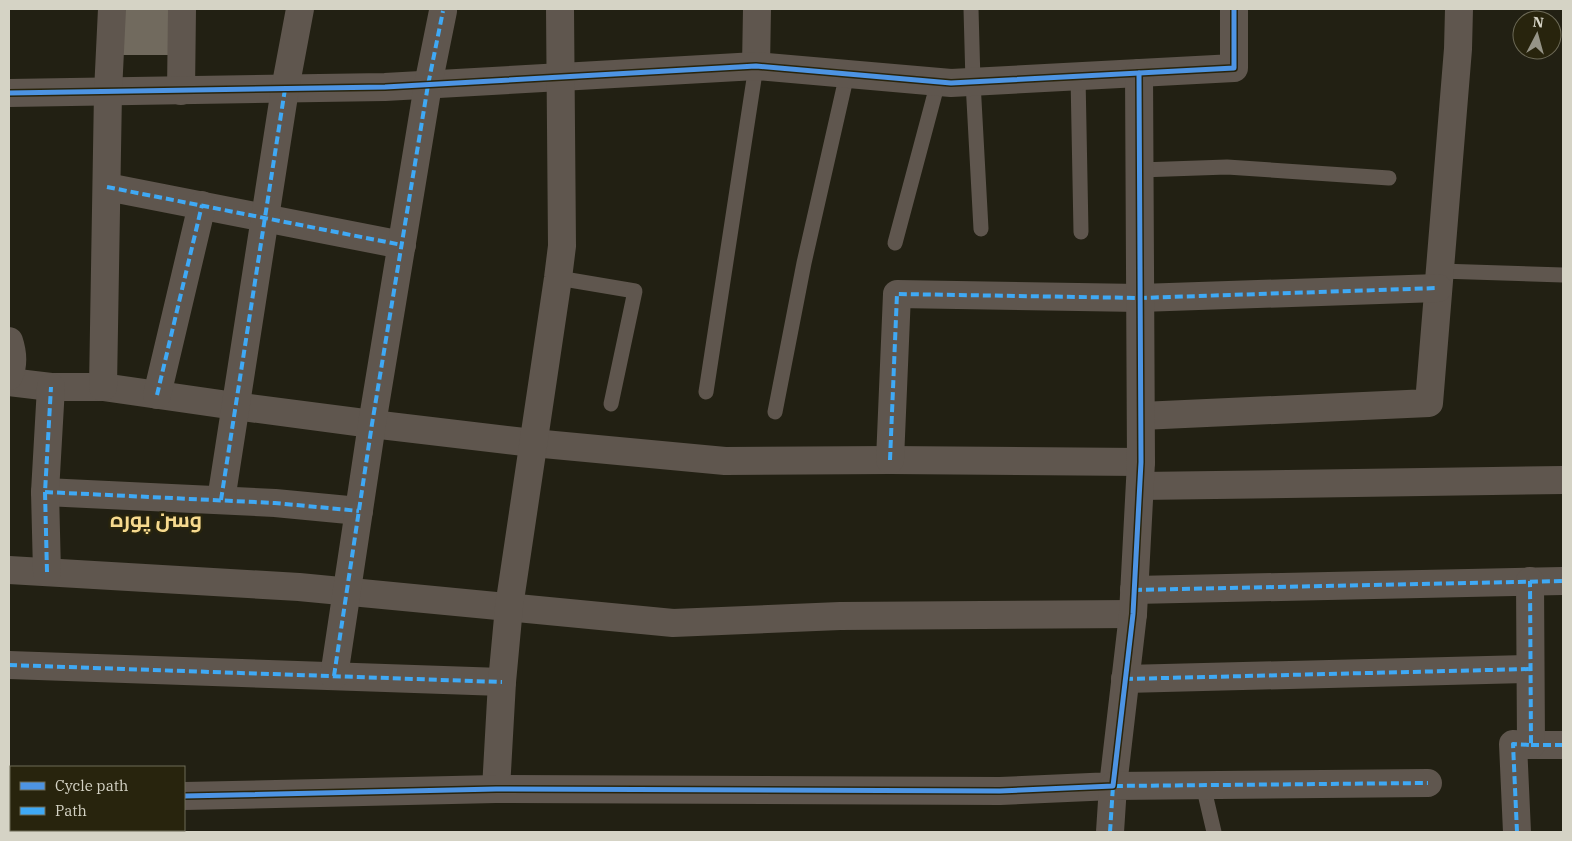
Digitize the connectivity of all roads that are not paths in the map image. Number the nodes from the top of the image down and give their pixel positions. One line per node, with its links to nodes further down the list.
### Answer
1 (112, 9): 20 (street)
2 (182, 9): 19 (street)
3 (300, 9): 18 (street)
4 (560, 9): 14 (street)
5 (757, 9): 10 (street)
6 (972, 9): 16 (lane)
7 (1234, 9): 11 (street)
8 (1459, 9): 33 (street)
9 (443, 12): 17 (street)
10 (756, 66): 12 (street); 14 (street); 40 (lane)
11 (1139, 73): 13 (street); 22 (street)
12 (847, 74): 15 (street); 44 (lane)
13 (1078, 76): 16 (street); 28 (lane)
14 (561, 77): 17 (street); 32 (street)
15 (938, 82): 16 (street); 29 (lane)
16 (973, 82): 27 (lane)
17 (428, 85): 18 (street); 30 (street)
18 (285, 89): 19 (street); 26 (street)
19 (181, 91): 20 (street)
20 (108, 92): 21 (street); 24 (street)
21 (9, 93)
22 (1140, 170): 23 (lane); 34 (street)
23 (1389, 178)
24 (107, 187): 25 (street); 39 (street)
25 (202, 205): 26 (street); 41 (street)
26 (265, 218): 30 (street); 43 (street)
27 (981, 229)
28 (1081, 232)
29 (895, 243)
30 (402, 245): 46 (street)
31 (1563, 275): 33 (lane)
32 (558, 278): 42 (lane); 47 (street)
33 (1439, 280): 34 (street); 45 (street)
34 (1140, 298): 45 (street); 48 (street)
35 (9, 340): 36 (street)
36 (9, 376)
37 (9, 382): 38 (street)
38 (51, 387): 39 (street); 51 (street)
39 (103, 387): 41 (street)
40 (706, 392)
41 (157, 395): 43 (street)
42 (610, 404)
43 (234, 406): 46 (street); 52 (street)
44 (775, 412)
45 (1141, 416): 49 (street)
46 (372, 424): 47 (street); 53 (street)
47 (533, 443): 48 (street); 60 (street)
48 (890, 460): 49 (street)
49 (1140, 474): 50 (street); 59 (street)
50 (1563, 480)
51 (45, 492): 52 (street); 55 (street)
52 (221, 500): 53 (street)
53 (359, 511): 58 (street)
54 (9, 570): 55 (street)
55 (47, 572): 58 (street)
56 (1530, 581): 57 (street); 59 (street); 62 (street)
57 (1563, 581)
58 (347, 592): 60 (street); 63 (street)
59 (1133, 602): 60 (street); 64 (street)
60 (509, 608): 65 (street)
61 (9, 665): 63 (street)
62 (1530, 669): 64 (street); 67 (street)
63 (334, 676): 65 (street)
64 (1125, 679): 70 (street)
65 (502, 682): 71 (street)
66 (1563, 745): 67 (street)
67 (1531, 746): 75 (street)
68 (1428, 783): 69 (street)
69 (1203, 785): 70 (street); 74 (lane)
70 (1112, 786): 71 (street); 73 (street)
71 (496, 789): 72 (street)
72 (185, 796)
73 (1110, 832)
74 (1214, 832)
75 (1517, 832)

